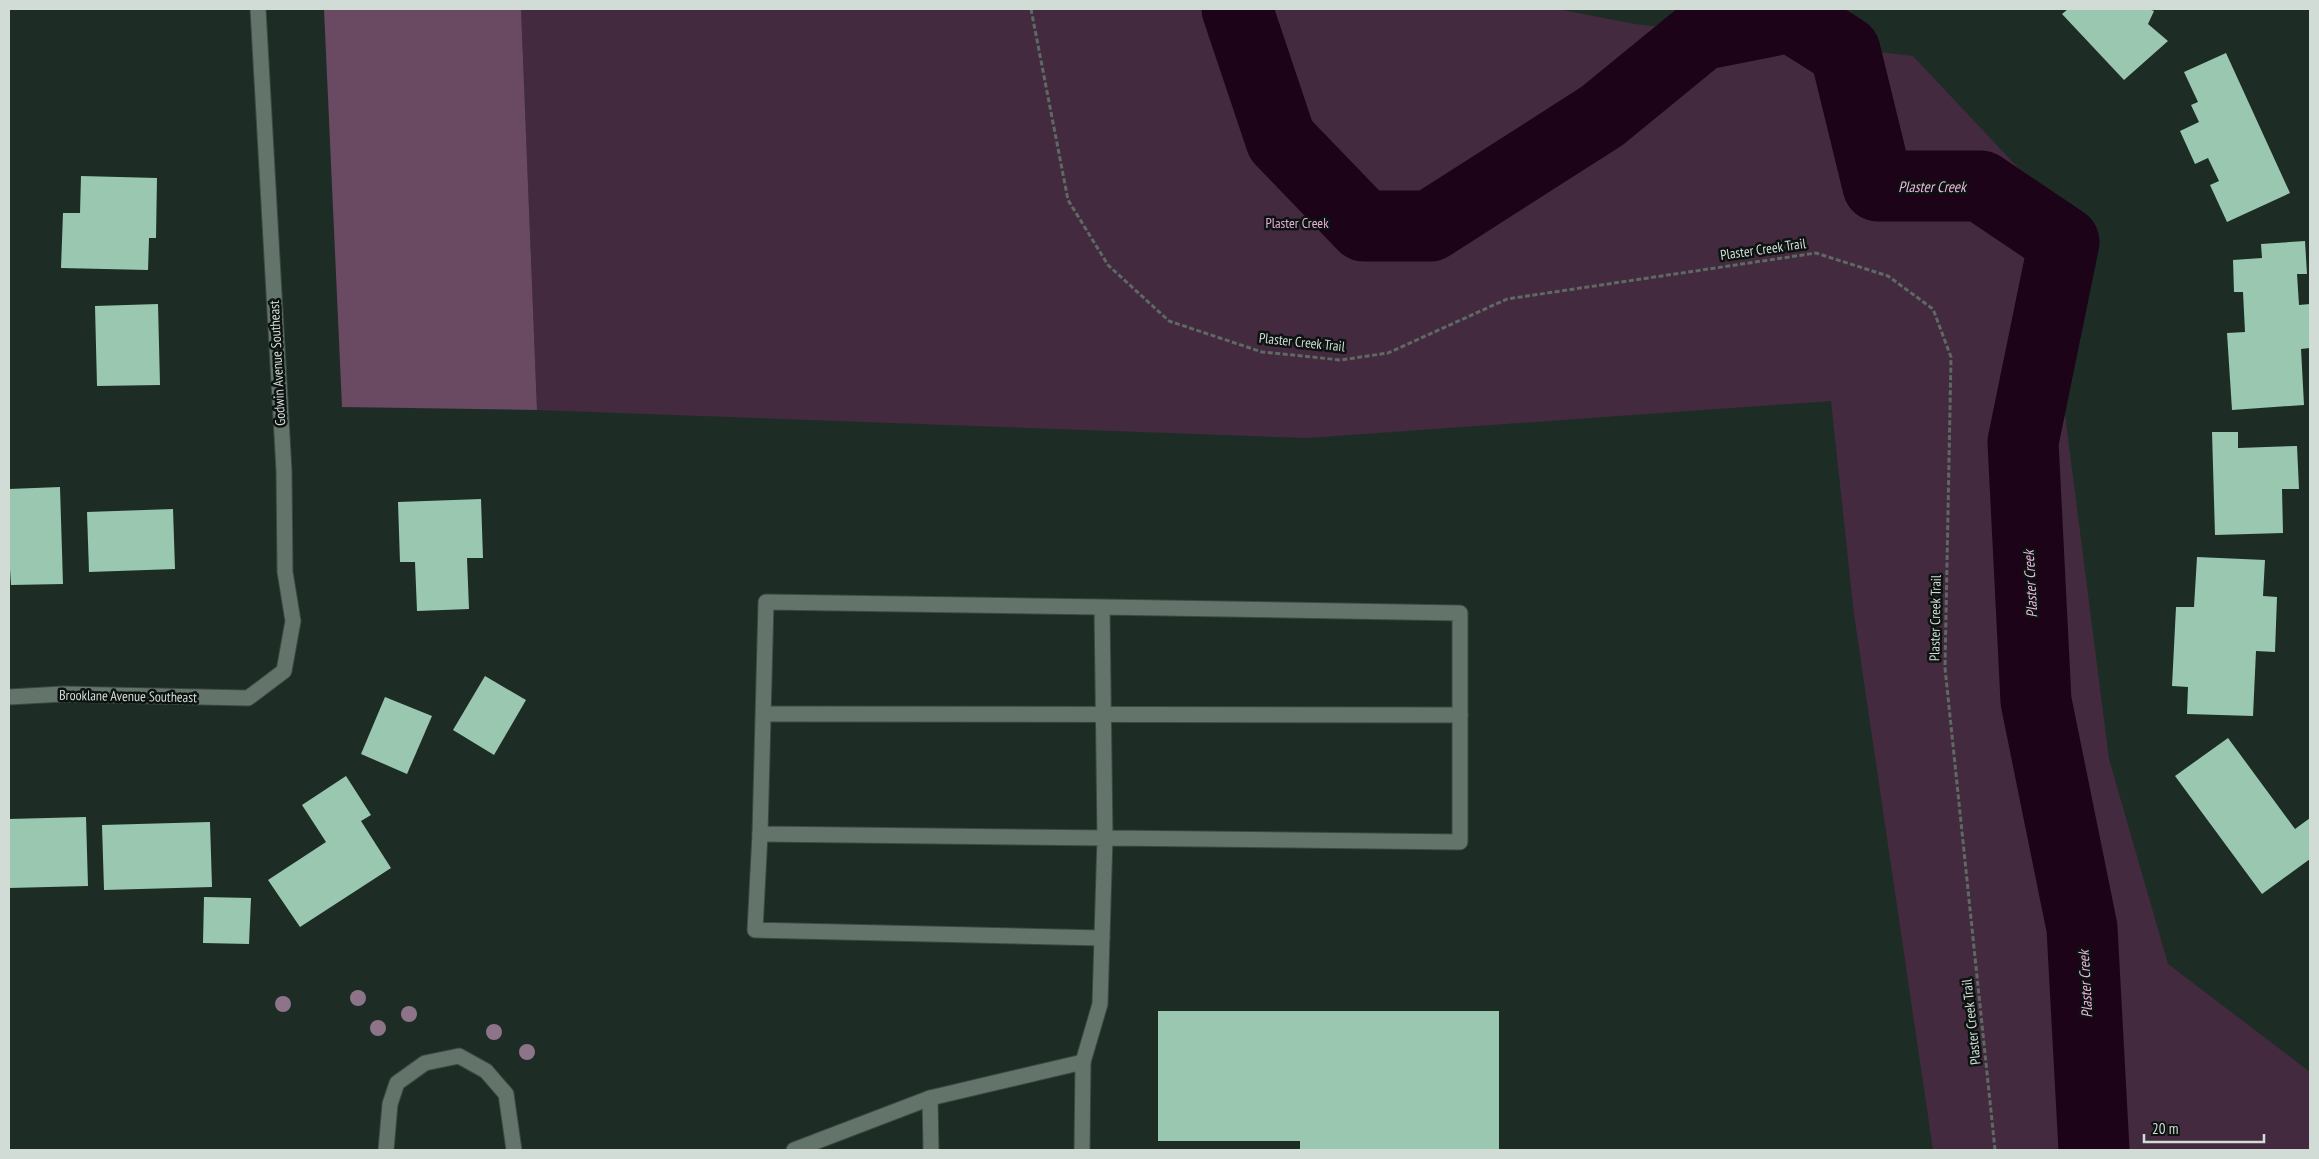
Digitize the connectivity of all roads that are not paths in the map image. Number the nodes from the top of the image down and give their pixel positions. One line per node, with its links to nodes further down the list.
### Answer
1 (258, 9): 4 (street, Godwin Avenue Southeast)
2 (1102, 608): 5 (street); 6 (street); 7 (street)
3 (9, 697): 4 (street, Brooklane Avenue Southeast)
4 (248, 698)
5 (764, 714): 7 (street); 8 (street)
6 (1460, 715): 7 (street); 9 (street)
7 (1103, 716): 9 (street)
8 (760, 834): 9 (street); 10 (street)
9 (1105, 837): 10 (street)
10 (1102, 938): 11 (street)
11 (1083, 1062): 12 (street); 17 (street)
12 (930, 1098): 15 (street); 16 (street)
13 (514, 1143): 14 (street)
14 (386, 1150)
15 (794, 1150)
16 (931, 1150)
17 (1082, 1150)

